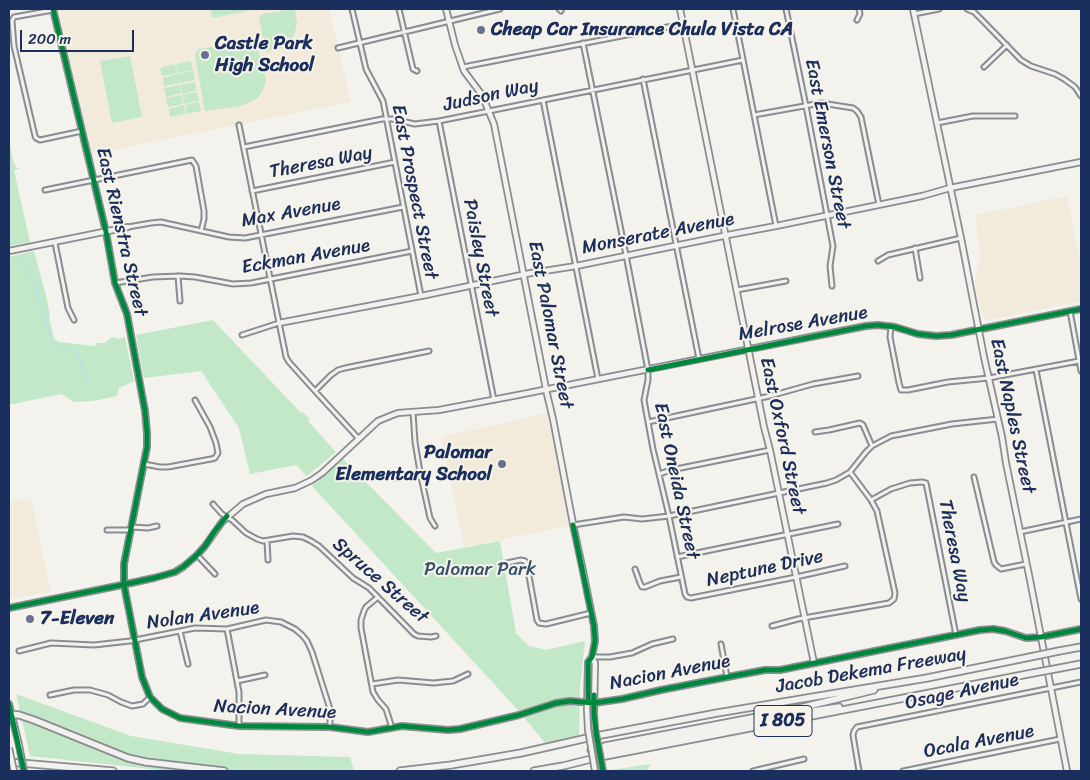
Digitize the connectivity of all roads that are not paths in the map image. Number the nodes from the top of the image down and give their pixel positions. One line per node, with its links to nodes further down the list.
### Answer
1 (53, 9): 39 (street, East Rienstra Street); 39 (street)
2 (352, 9): 18 (street, East Prospect Street)
3 (399, 9): 17 (street)
4 (446, 9): 15 (street, East Palomar Street)
5 (500, 9): 15 (street)
6 (680, 9): 16 (street, East Oxford Street)
7 (733, 9): 22 (street)
8 (786, 9): 31 (street, East Emerson Street)
9 (859, 9): 14 (street)
10 (913, 9): 13 (street, East Naples Street)
11 (939, 9): 13 (street)
12 (967, 9): 20 (street)
13 (914, 14): 37 (street, East Naples Street)
14 (857, 20)
15 (449, 22): 17 (street); 23 (street, East Palomar Street)
16 (682, 24): 19 (street); 25 (street, East Oxford Street)
17 (405, 31): 18 (street); 26 (street)
18 (360, 43): 21 (street); 35 (street, East Prospect Street)
19 (583, 43): 23 (street); 28 (street, East Oneida Street)
20 (1007, 45): 24 (street); 29 (street)
21 (338, 48)
22 (743, 60): 25 (street, Judson Way); 33 (street)
23 (463, 67): 32 (street, East Palomar Street)
24 (984, 67)
25 (692, 70): 27 (street, Judson Way); 55 (street, East Oxford Street)
26 (417, 71)
27 (643, 79): 28 (street, Judson Way); 58 (street)
28 (592, 90): 30 (street, Judson Way); 62 (street, East Oneida Street)
29 (1081, 96)
30 (543, 100): 32 (street, Judson Way); 64 (street)
31 (806, 106): 33 (street); 47 (street); 49 (street, East Emerson Street)
32 (489, 110): 36 (street, Judson Way); 65 (street, East Palomar Street)
33 (754, 115): 50 (street)
34 (1016, 116): 37 (street)
35 (387, 119): 36 (street, Judson Way); 40 (street, Judson Way); 41 (street, East Prospect Street)
36 (439, 121): 71 (street, Paisley Street)
37 (936, 123): 44 (street, East Naples Street)
38 (239, 125): 40 (street)
39 (82, 131): 43 (street, East Rienstra Street)
40 (244, 147): 46 (street)
41 (395, 162): 46 (street, Theresa Way); 48 (street, East Prospect Street)
42 (1081, 162): 44 (street, Monserate Avenue)
43 (93, 180): 45 (street); 52 (street); 53 (street, East Rienstra Street)
44 (950, 188): 47 (street, Monserate Avenue); 56 (street, East Naples Street)
45 (45, 190)
46 (252, 191): 54 (street)
47 (879, 205): 49 (street, Monserate Avenue)
48 (403, 207): 54 (street, Max Avenue); 60 (street, East Prospect Street)
49 (828, 215): 50 (street, Monserate Avenue); 72 (street, East Emerson Street)
50 (776, 226): 55 (street, Monserate Avenue)
51 (128, 227): 52 (street, Max Avenue); 53 (street, Max Avenue)
52 (201, 231): 54 (street, Max Avenue)
53 (106, 232): 57 (street, Max Avenue); 70 (street, East Rienstra Street)
54 (262, 235): 68 (street)
55 (726, 235): 58 (street, Monserate Avenue); 73 (street, East Oxford Street)
56 (961, 238): 59 (street); 81 (street, East Naples Street)
57 (55, 243): 61 (street, Max Avenue); 78 (street)
58 (676, 245): 62 (street, Monserate Avenue); 85 (street)
59 (915, 248): 63 (street); 67 (street)
60 (412, 251): 68 (street, Eckman Avenue); 74 (street, East Prospect Street)
61 (9, 252)
62 (626, 255): 64 (street, Monserate Avenue); 87 (street, East Oneida Street)
63 (878, 261)
64 (576, 266): 65 (street, Monserate Avenue); 92 (street)
65 (524, 275): 71 (street, Monserate Avenue); 93 (street, East Palomar Street)
66 (178, 276): 68 (street, Eckman Avenue); 70 (street, Eckman Avenue); 75 (street)
67 (920, 278)
68 (270, 280): 79 (street)
69 (786, 281): 73 (street)
70 (116, 283): 105 (street, East Rienstra Street)
71 (472, 286): 74 (street, Monserate Avenue); 97 (street, Paisley Street)
72 (832, 286)
73 (737, 290): 83 (street, East Oxford Street)
74 (421, 296): 79 (street, Monserate Avenue)
75 (180, 302)
76 (1081, 309): 77 (street, Melrose Avenue)
77 (1070, 311): 81 (street, Melrose Avenue); 86 (street)
78 (74, 320)
79 (279, 323): 82 (street, Monserate Avenue); 94 (street)
80 (891, 326): 81 (street, Melrose Avenue); 83 (street, Melrose Avenue); 91 (street)
81 (978, 330): 91 (street, East Naples Street)
82 (242, 335)
83 (748, 349): 85 (street, Melrose Avenue); 95 (street, East Oxford Street)
84 (430, 351): 94 (street)
85 (698, 359): 87 (street, Melrose Avenue)
86 (1079, 361): 88 (street); 89 (street)
87 (648, 370): 92 (street, Melrose Avenue); 100 (street, East Oneida Street)
88 (1036, 370): 91 (street); 117 (street)
89 (1081, 371)
90 (858, 376): 95 (street)
91 (989, 378): 99 (street, East Naples Street)
92 (598, 379): 93 (street, Melrose Avenue)
93 (546, 390): 97 (street, Melrose Avenue); 119 (street, East Palomar Street)
94 (315, 391): 102 (street)
95 (758, 399): 100 (street); 104 (street, East Oxford Street)
96 (195, 400): 105 (street)
97 (494, 400): 98 (street, Melrose Avenue)
98 (413, 412): 102 (street, Melrose Avenue); 106 (street)
99 (998, 419): 103 (street); 124 (street, East Naples Street)
100 (648, 422): 108 (street, East Oneida Street)
101 (815, 432): 103 (street)
102 (359, 439): 114 (street, Melrose Avenue)
103 (872, 446): 107 (street)
104 (770, 450): 108 (street); 111 (street, East Oxford Street)
105 (144, 464): 122 (street, East Rienstra Street)
106 (420, 472): 110 (street); 121 (street)
107 (850, 472): 111 (street); 112 (street)
108 (659, 474): 115 (street, East Oneida Street)
109 (974, 477): 131 (street)
110 (395, 478)
111 (779, 492): 115 (street); 125 (street, East Oxford Street)
112 (872, 500): 143 (street); 148 (street, Theresa Way)
113 (212, 504): 114 (street, Spruce Street)
114 (227, 516): 126 (street, Spruce Street); 127 (street, Melrose Avenue)
115 (669, 516): 119 (street); 128 (street, East Oneida Street)
116 (1081, 519): 117 (street)
117 (1066, 522): 124 (street); 140 (street)
118 (838, 524): 125 (street)
119 (573, 525): 142 (street, East Palomar Street)
120 (157, 526): 122 (street)
121 (435, 526)
122 (131, 529): 123 (street); 137 (street, East Rienstra Street)
123 (107, 530)
124 (1020, 532): 131 (street, East Naples Street)
125 (788, 535): 128 (street); 136 (street, East Oxford Street)
126 (267, 540): 129 (street); 138 (street, Spruce Street)
127 (197, 555): 134 (street); 137 (street, Melrose Avenue)
128 (677, 557): 135 (street, East Oneida Street)
129 (268, 560)
130 (502, 564): 142 (street)
131 (1027, 564): 150 (street, East Naples Street)
132 (845, 566): 136 (street, Neptune Drive)
133 (635, 568): 135 (street)
134 (215, 574)
135 (681, 577): 139 (street, East Oneida Street)
136 (796, 577): 139 (street, Neptune Drive); 143 (street, East Oxford Street)
137 (124, 585): 141 (street, Melrose Avenue); 152 (street, East Rienstra Street)
138 (378, 596): 149 (street, Spruce Street); 167 (street)
139 (691, 598)
140 (1081, 599)
141 (9, 608)
142 (591, 614): 156 (street, East Palomar Street)
143 (804, 618): 144 (street); 157 (street, East Oxford Street)
144 (772, 626)
145 (227, 629): 147 (street, Nolan Avenue); 165 (street); 176 (street, Nolan Avenue)
146 (1081, 629): 150 (street, Nacion Avenue)
147 (180, 631): 152 (street, Nolan Avenue); 158 (street)
148 (956, 635): 150 (street, Nacion Avenue); 157 (street, Nacion Avenue)
149 (436, 636)
150 (1041, 637): 168 (street, East Naples Street)
151 (672, 639): 156 (street)
152 (134, 640): 155 (street, Nolan Avenue); 170 (street, East Rienstra Street)
153 (721, 644): 163 (street)
154 (1081, 647): 164 (highway, Jacob Dekema Freeway / I 805, bridge)
155 (19, 651)
156 (592, 657): 171 (street, East Palomar Street); 172 (street, East Palomar Street)
157 (814, 663): 163 (street, Nacion Avenue)
158 (188, 664)
159 (1081, 664): 160 (highway, Jacob Dekema Freeway / I 805, bridge)
160 (1033, 673): 178 (highway); 191 (highway, Jacob Dekema Freeway / I 805)
161 (468, 674): 167 (street)
162 (265, 675): 165 (street)
163 (728, 677): 172 (street, Nacion Avenue)
164 (927, 678): 178 (highway); 190 (highway, Jacob Dekema Freeway / I 805)
165 (237, 682): 175 (street)
166 (1081, 682): 168 (street, Osage Avenue)
167 (372, 684): 177 (street)
168 (1051, 688): 179 (street, East Naples Street); 196 (street, Osage Avenue)
169 (50, 695): 170 (street)
170 (150, 698): 175 (street, Nacion Avenue)
171 (588, 702): 172 (street, Nacion Avenue); 177 (street, Nacion Avenue); 182 (street, East Palomar Street, bridge)
172 (594, 703): 181 (street, East Palomar Street, bridge)
173 (9, 704): 174 (street)
174 (10, 714): 187 (street, bridge); 189 (highway)
175 (238, 726): 176 (street, Nacion Avenue)
176 (330, 727): 177 (street, Nacion Avenue)
177 (392, 728)
178 (655, 739): 181 (highway)
179 (1060, 739): 197 (street, Ocala Avenue); 198 (street, East Naples Street)
180 (9, 748): 186 (street, bridge)
181 (600, 749): 182 (highway, bridge); 193 (street, East Palomar Street, bridge)
182 (591, 750): 192 (street, East Palomar Street, bridge)
183 (804, 759): 185 (street)
184 (9, 762): 188 (highway)
185 (774, 766): 194 (street); 195 (street)
186 (14, 771)
187 (24, 771)
188 (113, 771)
189 (224, 771)
190 (400, 771)
191 (534, 771)
192 (595, 771)
193 (603, 771)
194 (753, 771)
195 (775, 771)
196 (859, 771)
197 (903, 771)
198 (1067, 771)

